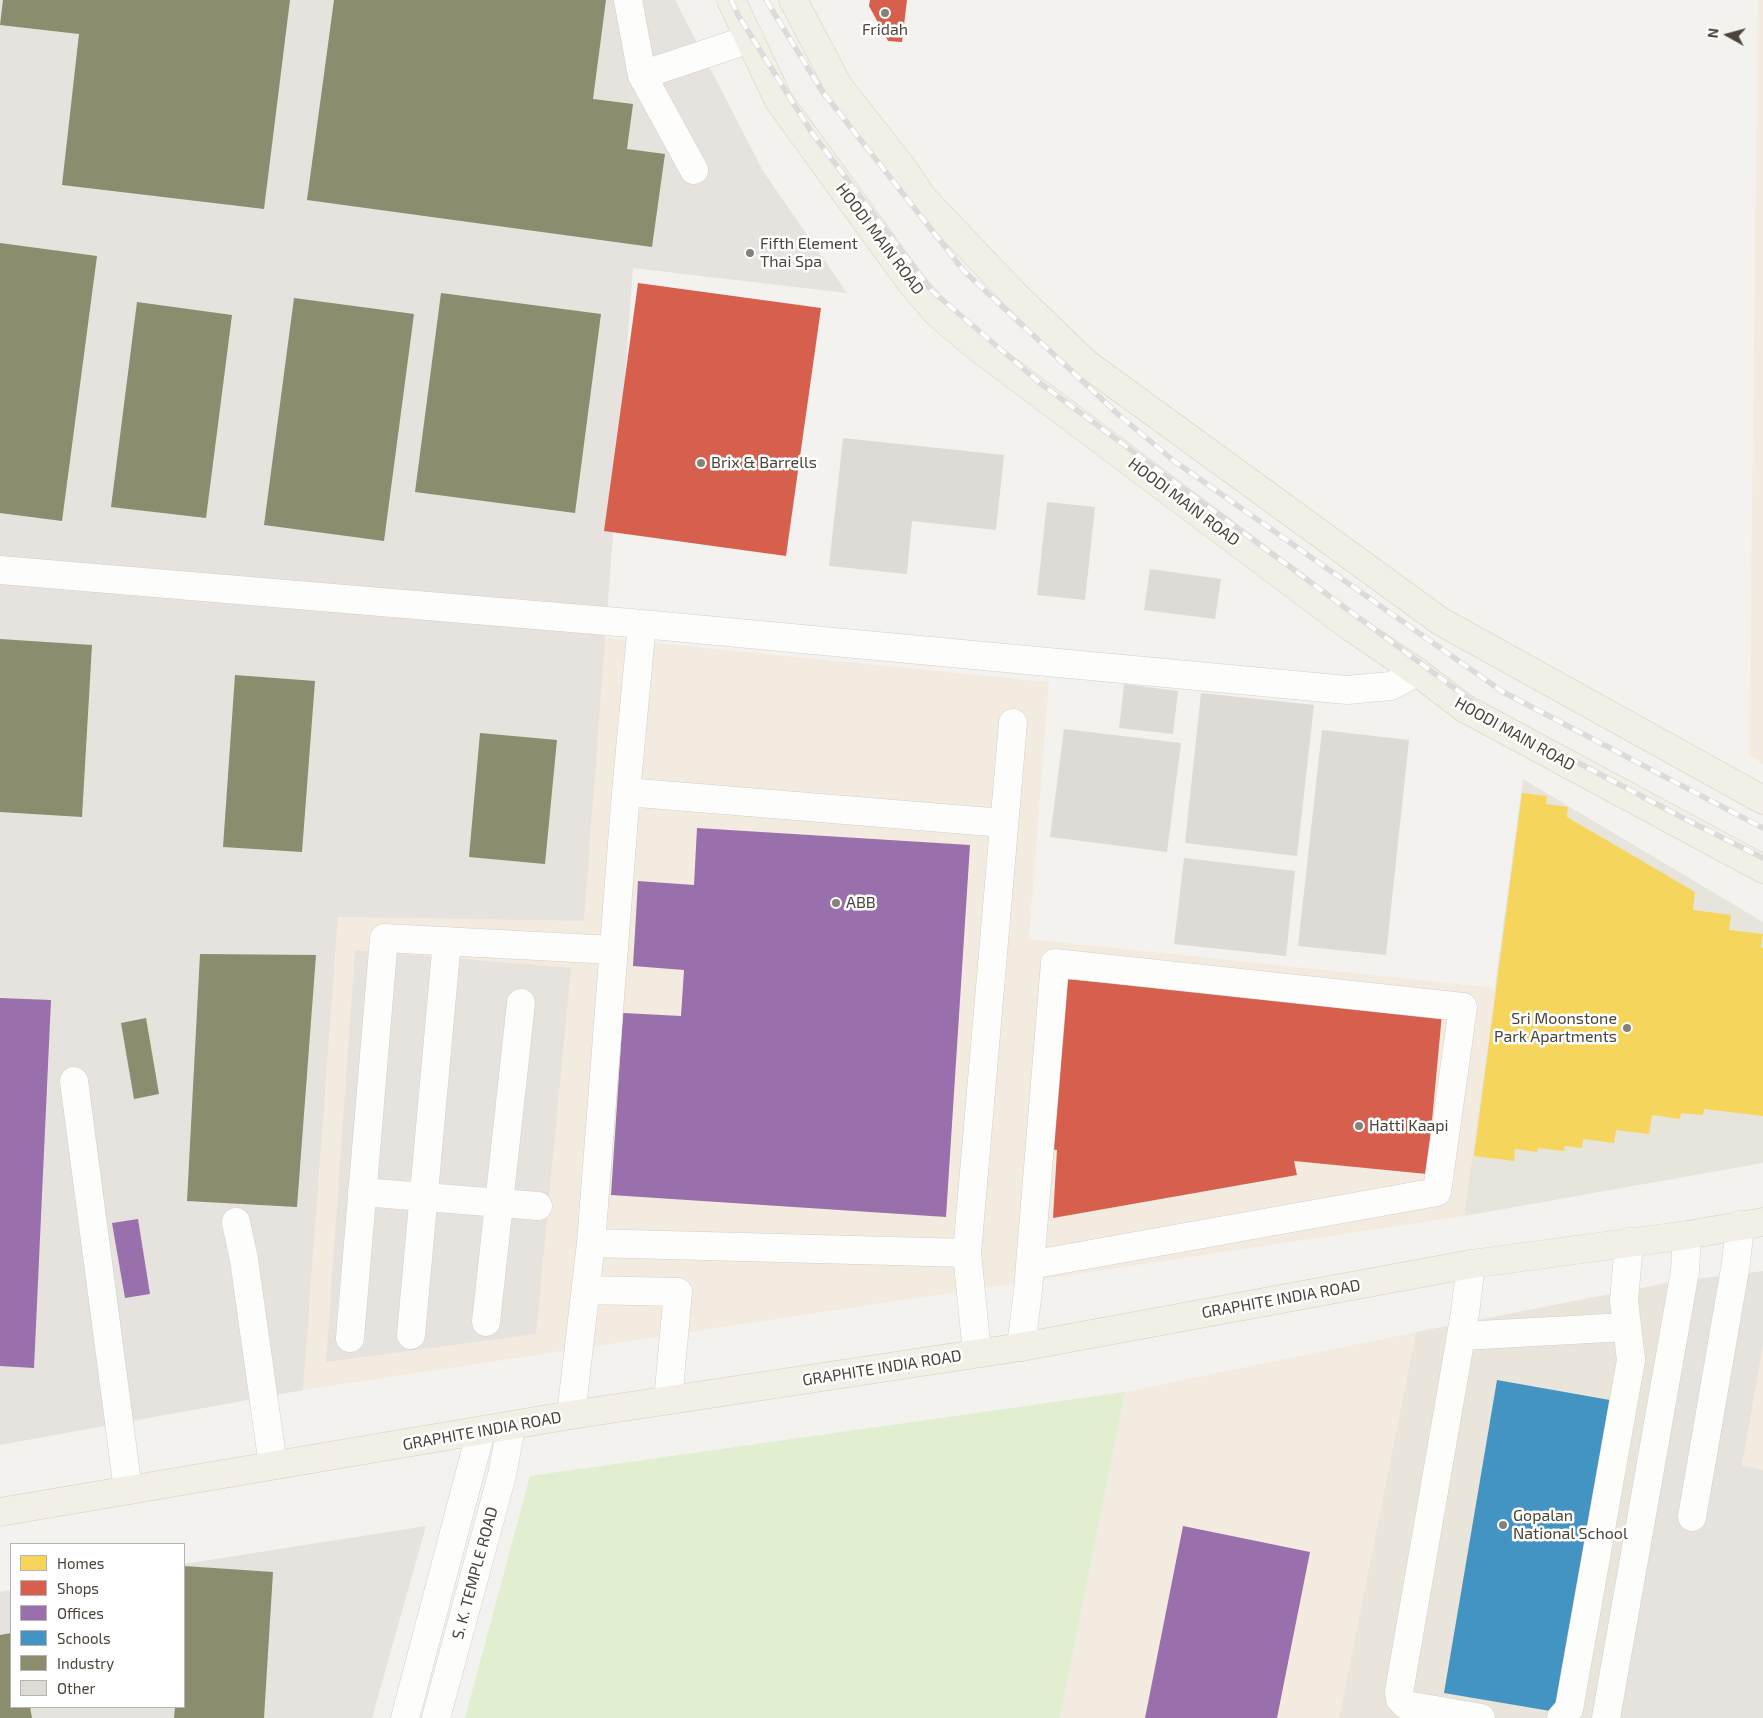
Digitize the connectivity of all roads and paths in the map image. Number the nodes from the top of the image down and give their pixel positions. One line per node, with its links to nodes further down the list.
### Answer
1 (628, 0): 5 (street)
2 (731, 0): 4 (main road, HOODI MAIN ROAD)
3 (793, 0): 12 (main road)
4 (750, 39): 5 (street); 9 (main road, HOODI MAIN ROAD)
5 (642, 75): 6 (street)
6 (694, 170)
7 (0, 570): 8 (street)
8 (642, 624): 9 (street); 11 (street)
9 (1417, 672): 14 (main road, HOODI MAIN ROAD)
10 (1013, 723): 13 (street)
11 (626, 792): 13 (street); 16 (street)
12 (1763, 800)
13 (1003, 822): 28 (street)
14 (1763, 869)
15 (447, 941): 16 (street); 19 (street); 20 (street)
16 (614, 950): 27 (street)
17 (521, 1003): 21 (street)
18 (74, 1081): 44 (street)
19 (362, 1192): 20 (street); 36 (street)
20 (423, 1197): 21 (street); 34 (street)
21 (499, 1203): 22 (street); 32 (street)
22 (538, 1206)
23 (236, 1222): 43 (street)
24 (1751, 1224): 25 (main road, GRAPHITE INDIA ROAD); 46 (street)
25 (1687, 1234): 26 (main road, GRAPHITE INDIA ROAD); 51 (street)
26 (1629, 1242): 29 (main road, GRAPHITE INDIA ROAD); 33 (street)
27 (591, 1243): 28 (street); 31 (street)
28 (967, 1254): 38 (street)
29 (1471, 1264): 35 (street); 37 (main road, GRAPHITE INDIA ROAD)
30 (1030, 1266): 30 (street); 37 (street)
31 (586, 1290): 39 (street); 40 (street)
32 (486, 1322)
33 (1626, 1327): 35 (street); 50 (street)
34 (411, 1335)
35 (1461, 1336): 49 (street)
36 (350, 1338)
37 (1022, 1346): 38 (main road, GRAPHITE INDIA ROAD)
38 (977, 1353): 39 (main road, GRAPHITE INDIA ROAD)
39 (668, 1400): 40 (main road, GRAPHITE INDIA ROAD)
40 (572, 1415): 41 (main road, GRAPHITE INDIA ROAD)
41 (511, 1427): 42 (main road, GRAPHITE INDIA ROAD); 48 (street, S. K. TEMPLE ROAD)
42 (482, 1431): 43 (main road, GRAPHITE INDIA ROAD); 47 (street, S. K. TEMPLE ROAD)
43 (273, 1465): 44 (main road, GRAPHITE INDIA ROAD)
44 (128, 1490): 45 (main road, GRAPHITE INDIA ROAD)
45 (0, 1512)
46 (1692, 1517)
47 (405, 1718)
48 (436, 1718)
49 (1481, 1718)
50 (1561, 1718)
51 (1606, 1718)

